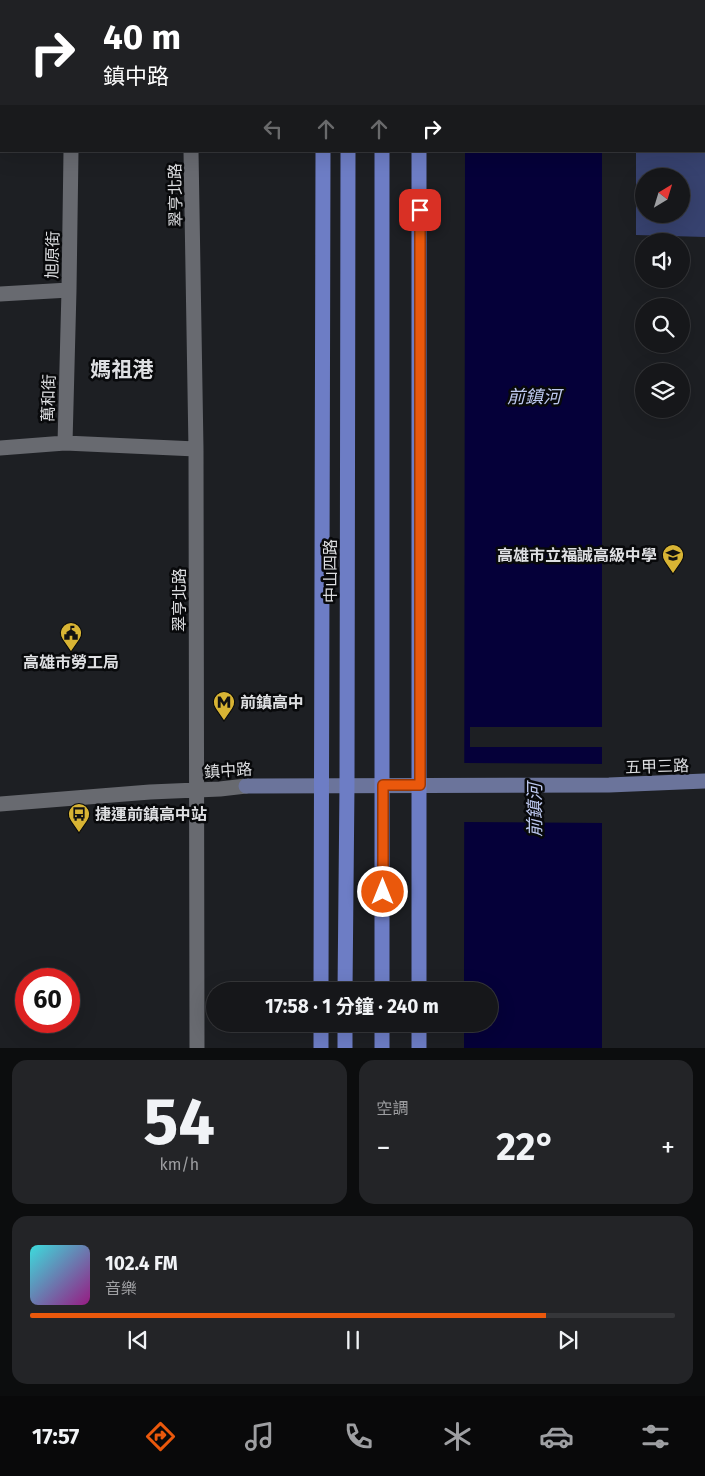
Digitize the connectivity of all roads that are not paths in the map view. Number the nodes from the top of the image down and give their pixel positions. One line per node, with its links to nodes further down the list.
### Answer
1 (71, 152): 7 (street, 旭原街)
2 (191, 152): 11 (street, 翠亨北路)
3 (323, 152): 17 (main road, 中山四路)
4 (348, 152): 18 (main road, 中山四路)
5 (382, 152): 13 (main road)
6 (419, 152): 14 (main road)
7 (69, 290): 8 (street, 旭原街); 9 (street, 萬和街)
8 (0, 294)
9 (65, 443): 10 (street, 萬和街); 11 (street)
10 (0, 448)
11 (196, 449): 19 (street, 翠亨北路)
12 (705, 781): 15 (main road, 五甲三路)
13 (383, 785): 14 (main road, 鎮中路); 18 (main road, 鎮中路); 23 (main road)
14 (420, 785): 15 (main road, 鎮中路); 24 (main road)
15 (459, 785)
16 (246, 786): 17 (main road, 鎮中路); 19 (street, 鎮中路)
17 (322, 786): 18 (main road, 鎮中路); 21 (main road, 中山四路)
18 (347, 786): 22 (main road, 中山四路)
19 (196, 790): 20 (street, 鎮中路); 29 (street, 翠亨北路)
20 (0, 804)
21 (321, 982)
22 (345, 982)
23 (382, 982)
24 (419, 982)
25 (321, 1032): 30 (main road)
26 (345, 1032): 31 (main road)
27 (382, 1032): 32 (main road)
28 (419, 1032): 33 (main road)
29 (196, 1048)
30 (321, 1048)
31 (345, 1048)
32 (382, 1048)
33 (419, 1048)

